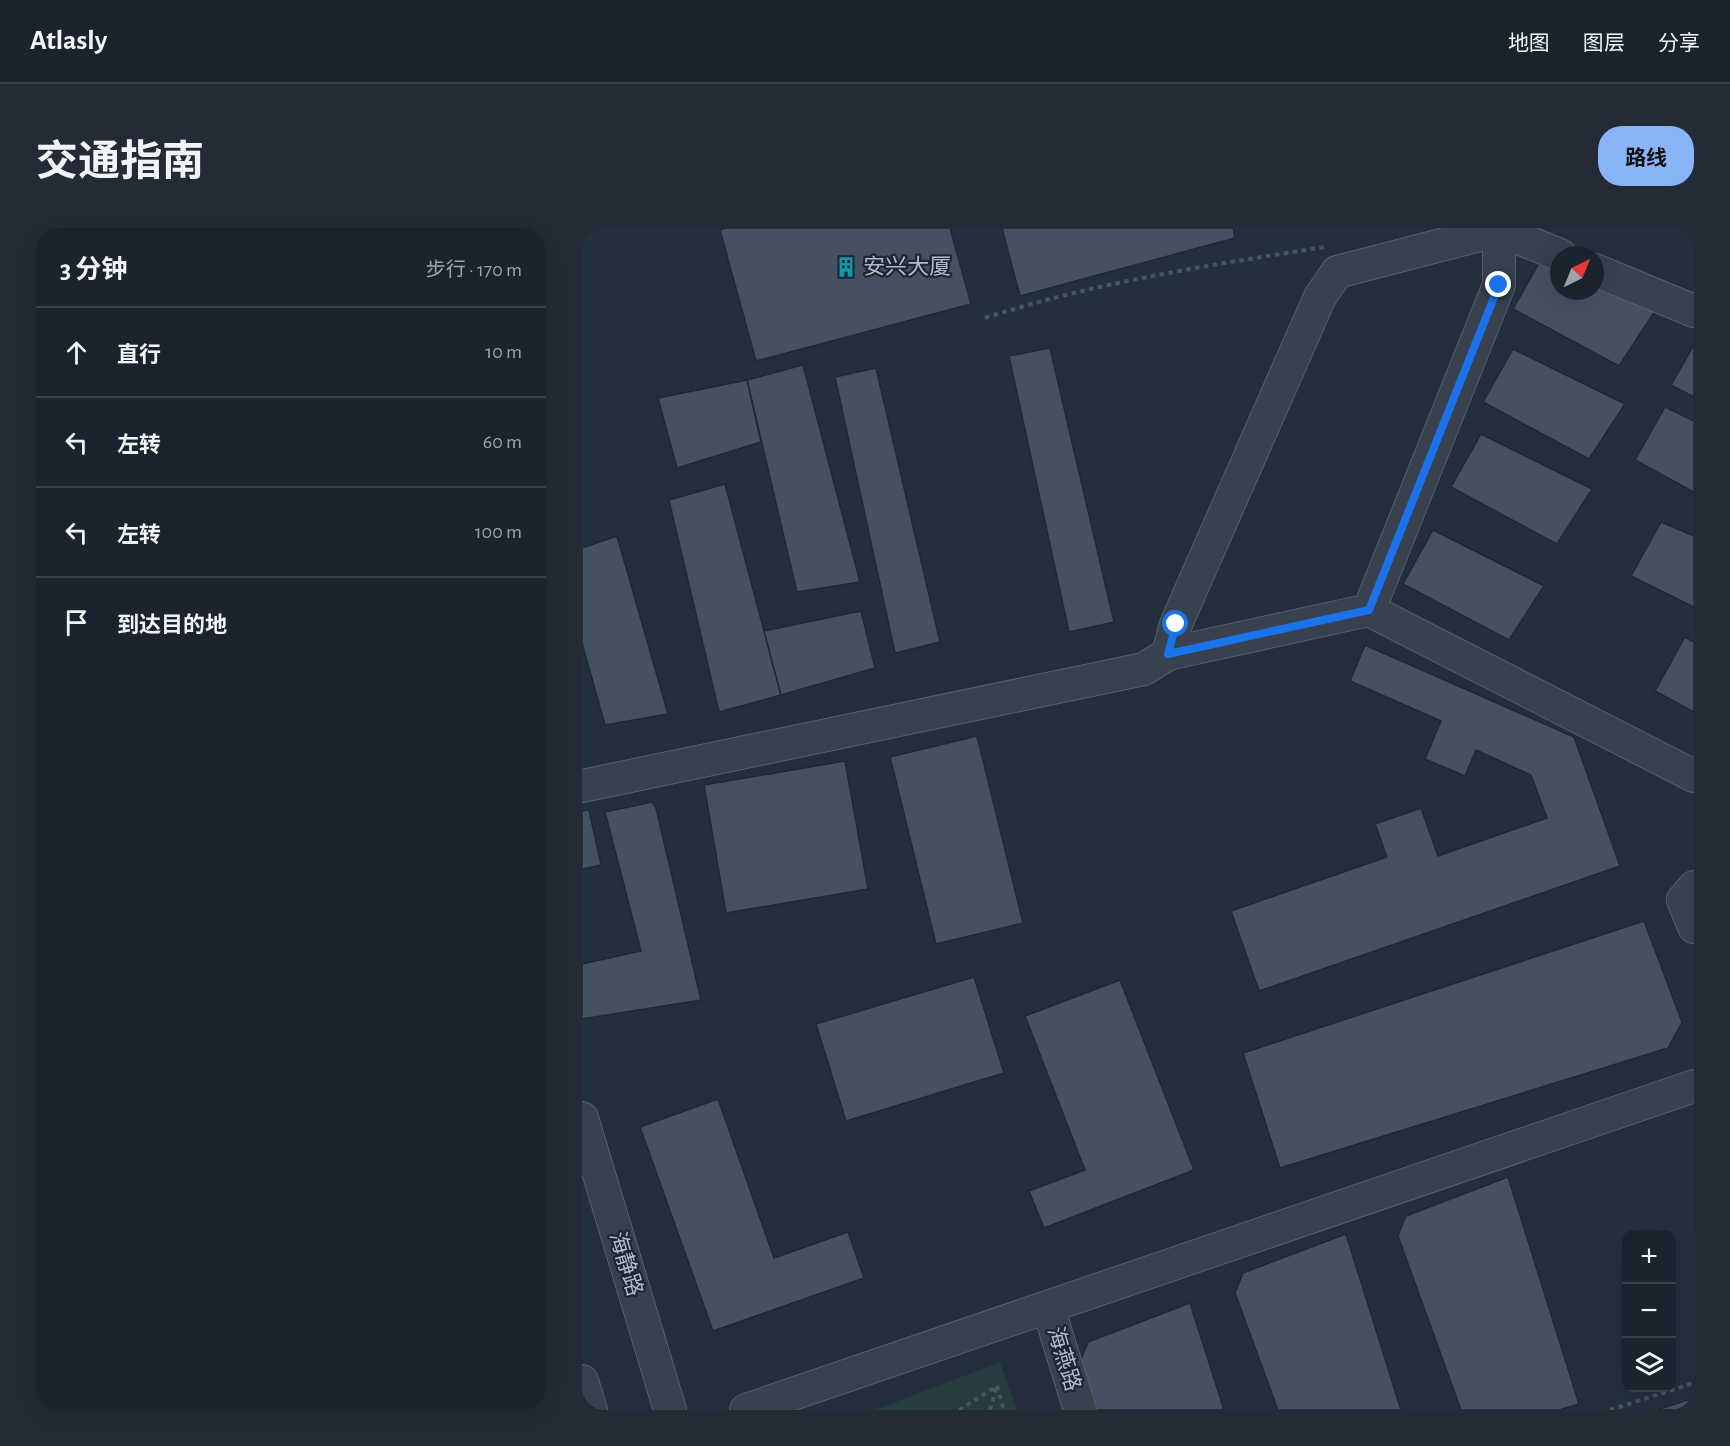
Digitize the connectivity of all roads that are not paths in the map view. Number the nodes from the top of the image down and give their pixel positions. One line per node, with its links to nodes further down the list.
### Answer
1 (1499, 229): 2 (street); 5 (street); 6 (street)
2 (1550, 251)
3 (1604, 274): 4 (street)
4 (1694, 311)
5 (1369, 610): 6 (street); 7 (street)
6 (1168, 654): 8 (street)
7 (1694, 776)
8 (582, 786)
9 (1694, 887): 10 (street)
10 (1694, 927)
11 (1694, 1086): 13 (street)
12 (582, 1118): 16 (street, 海静路)
13 (1048, 1307): 17 (street); 18 (street, 海燕路)
14 (582, 1381): 15 (street)
15 (591, 1410)
16 (670, 1410)
17 (746, 1410)
18 (1080, 1410)

